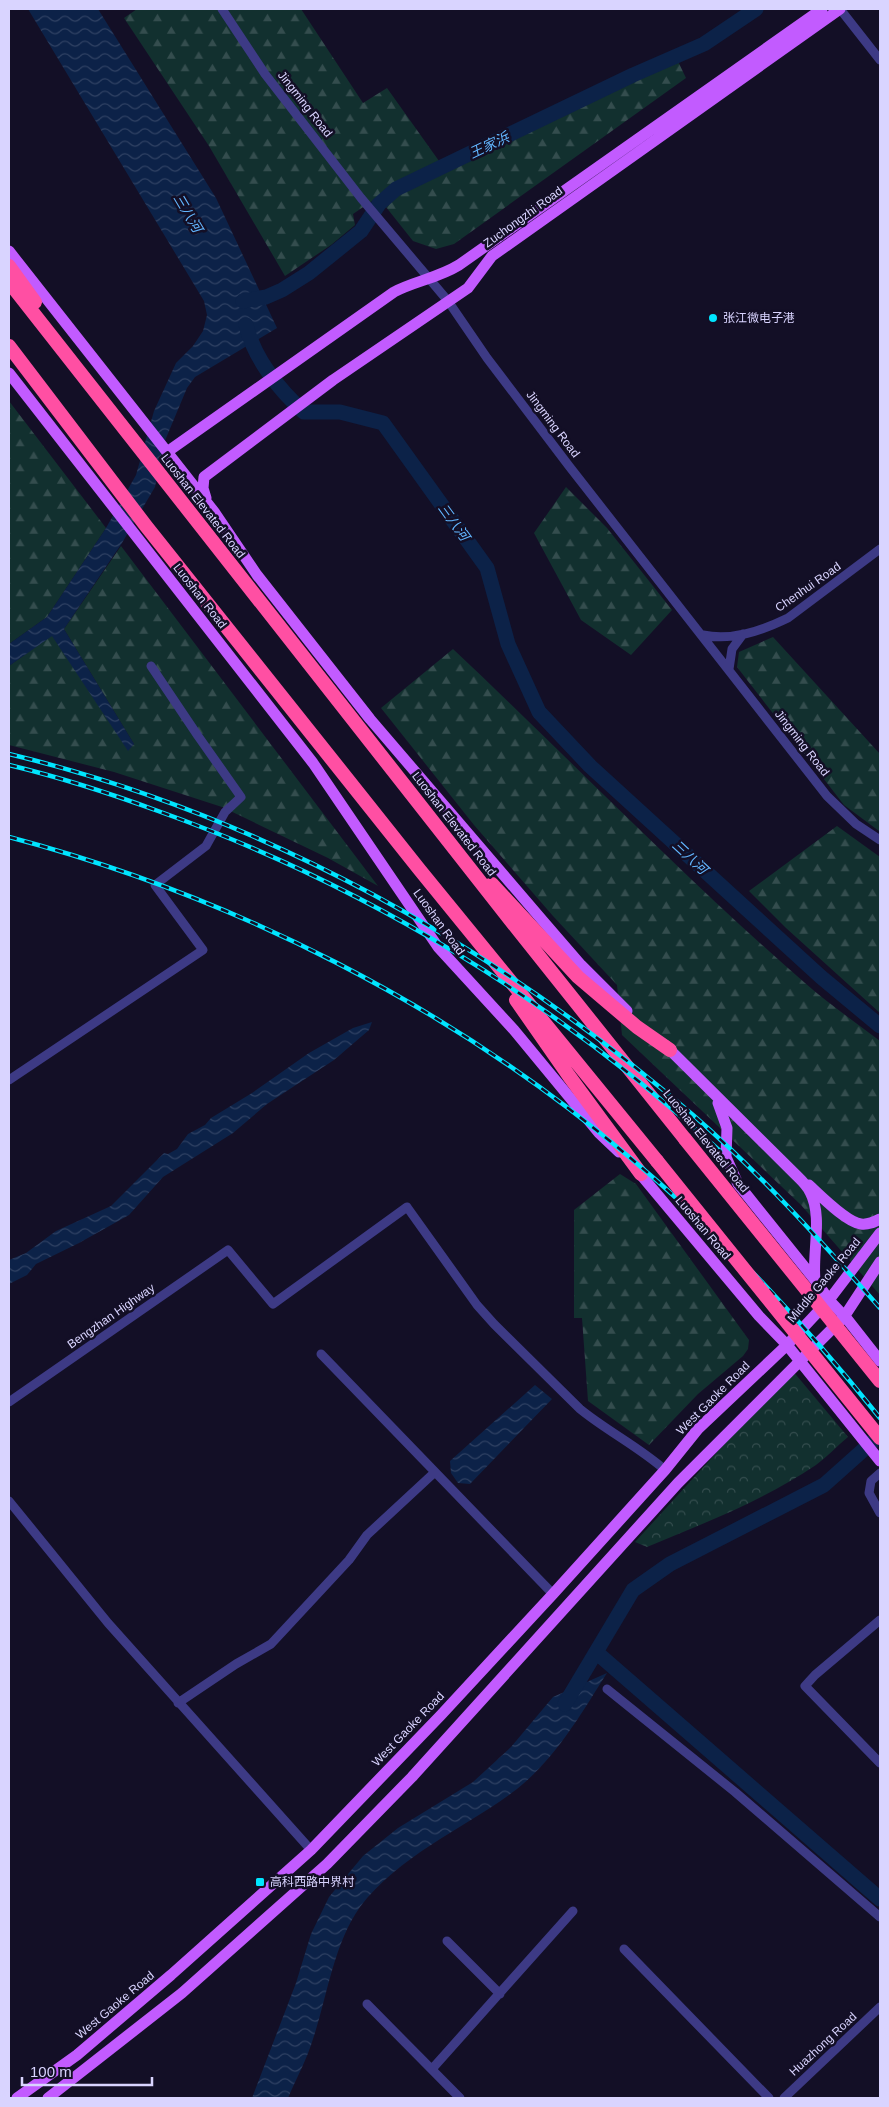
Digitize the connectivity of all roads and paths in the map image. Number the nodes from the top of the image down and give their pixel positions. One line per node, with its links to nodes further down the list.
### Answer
1 (222, 9): 7 (street, Jingming Road)
2 (822, 9): 7 (main road, Zuchongzhi Road)
3 (840, 9): 4 (street); 9 (main road, Zuchongzhi Road)
4 (880, 60)
5 (9, 251): 13 (main road)
6 (9, 266): 12 (highway)
7 (431, 279): 9 (street, Jingming Road); 13 (main road, Zuchongzhi Road)
8 (9, 282): 12 (highway, Luoshan Elevated Road)
9 (448, 301): 14 (main road, Zuchongzhi Road); 17 (street, Jingming Road)
10 (9, 346): 22 (highway)
11 (9, 374): 26 (main road, Luoshan Road)
12 (91, 386): 21 (highway, Luoshan Elevated Road)
13 (167, 452): 14 (main road)
14 (207, 502): 23 (main road)
15 (880, 549): 16 (street, Chenhui Road)
16 (744, 634): 17 (street, Chenhui Road); 19 (street)
17 (702, 635): 19 (street, Jingming Road)
18 (151, 666): 24 (street)
19 (729, 669): 20 (street, Jingming Road)
20 (880, 840)
21 (452, 845): 23 (highway); 38 (highway, Luoshan Elevated Road, bridge)
22 (419, 869): 26 (highway); 40 (highway, bridge)
23 (670, 1050): 25 (main road)
24 (9, 1080)
25 (716, 1097): 27 (main road); 31 (main road)
26 (641, 1174): 34 (main road, Luoshan Road)
27 (795, 1174): 28 (main road); 31 (main road)
28 (880, 1219)
29 (880, 1232): 32 (main road, Middle Gaoke Road)
30 (880, 1262): 33 (main road)
31 (815, 1280): 32 (main road)
32 (829, 1300): 33 (main road); 34 (main road, Middle Gaoke Road)
33 (844, 1317): 36 (main road); 37 (main road)
34 (787, 1344): 37 (main road, Luoshan Road); 42 (main road, West Gaoke Road)
35 (321, 1354): 43 (street)
36 (880, 1361)
37 (799, 1362): 41 (main road, Luoshan Road); 62 (main road)
38 (880, 1381)
39 (9, 1402): 42 (street, Bengzhan Highway)
40 (880, 1438)
41 (880, 1461)
42 (664, 1470): 47 (main road, West Gaoke Road)
43 (435, 1472): 47 (street); 50 (street)
44 (880, 1472): 46 (street)
45 (9, 1501): 50 (street)
46 (880, 1512)
47 (553, 1594): 52 (main road, West Gaoke Road)
48 (880, 1620): 51 (street)
49 (607, 1689): 54 (street)
50 (178, 1703): 52 (street)
51 (880, 1763)
52 (311, 1850): 61 (main road, West Gaoke Road)
53 (573, 1911): 57 (street)
54 (880, 1917)
55 (447, 1940): 57 (street)
56 (624, 1949): 64 (street)
57 (500, 1994): 60 (street)
58 (367, 2004): 60 (street)
59 (880, 2007): 65 (street, Huazhong Road)
60 (432, 2069): 63 (street)
61 (17, 2098)
62 (48, 2098)
63 (460, 2098)
64 (769, 2098)
65 (784, 2098)

